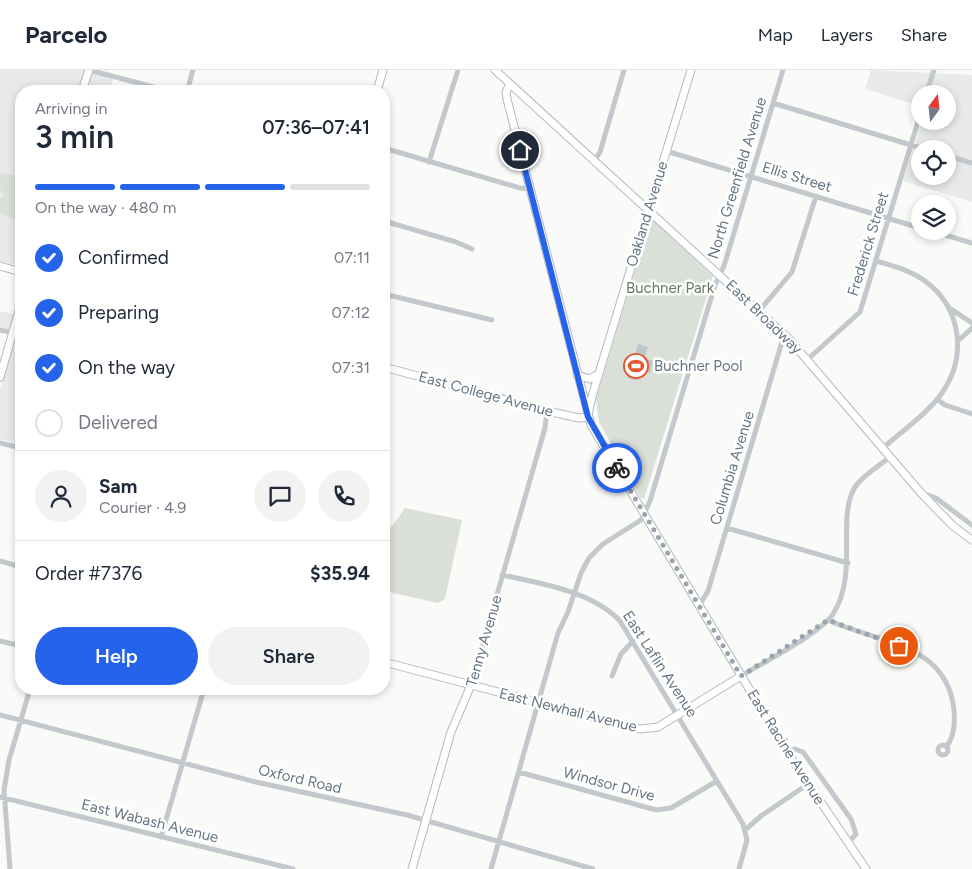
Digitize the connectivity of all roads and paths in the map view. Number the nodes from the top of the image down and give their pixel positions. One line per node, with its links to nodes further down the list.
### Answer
1 (89, 70): 11 (main road); 12 (street)
2 (193, 70): 13 (street)
3 (383, 70): 14 (main road)
4 (458, 70): 22 (street)
5 (495, 70): 10 (main road, East Broadway)
6 (624, 70): 21 (street)
7 (691, 70): 19 (main road, Oakland Avenue)
8 (783, 70): 16 (street, North Greenfield Avenue)
9 (934, 70): 15 (street)
10 (510, 84): 21 (main road, East Broadway); 25 (main road, East Racine Avenue)
11 (84, 85)
12 (146, 85)
13 (189, 85)
14 (379, 85)
15 (929, 85)
16 (773, 103): 17 (street); 24 (street, North Greenfield Avenue)
17 (911, 144): 28 (street, Frederick Street)
18 (390, 150): 22 (street)
19 (666, 151): 24 (street, Ellis Street); 27 (main road, Oakland Avenue)
20 (956, 158): 23 (street)
21 (595, 160): 27 (main road, East Broadway)
22 (429, 162): 25 (street)
23 (972, 163)
24 (751, 177): 26 (street, Ellis Street); 37 (street, North Greenfield Avenue)
25 (530, 189): 52 (main road, East Racine Avenue)
26 (816, 196): 28 (street, Ellis Street); 40 (street)
27 (648, 209): 37 (main road, East Broadway); 51 (main road, Oakland Avenue)
28 (889, 218): 30 (street, Ellis Street); 34 (street, Frederick Street)
29 (390, 223): 33 (street)
30 (911, 225)
31 (956, 238): 32 (street)
32 (972, 243)
33 (472, 249)
34 (876, 261): 39 (street); 49 (street, Frederick Street)
35 (0, 266): 36 (main road)
36 (15, 270)
37 (720, 275): 40 (main road, East Broadway); 63 (street, North Greenfield Avenue)
38 (390, 295): 41 (street)
39 (949, 307): 42 (street); 48 (street)
40 (759, 311): 47 (main road, East Broadway)
41 (492, 320)
42 (972, 323)
43 (15, 326): 46 (main road)
44 (972, 328): 48 (street)
45 (0, 330): 46 (street)
46 (13, 333): 53 (main road)
47 (784, 334): 49 (main road, East Broadway); 65 (street, Columbia Avenue)
48 (958, 341): 54 (street)
49 (807, 360): 60 (main road, East Broadway)
50 (390, 369): 55 (main road, East College Avenue)
51 (598, 374): 52 (main road); 57 (main road, Oakland Avenue)
52 (577, 375): 57 (main road, East Racine Avenue)
53 (0, 376)
54 (937, 399): 56 (street); 60 (street)
55 (547, 411): 57 (main road, East College Avenue); 70 (street, Tenny Avenue)
56 (972, 414)
57 (588, 417): 63 (main road, East Racine Avenue)
58 (0, 443): 59 (street)
59 (15, 447)
60 (882, 448): 61 (main road, East Broadway)
61 (890, 457): 62 (main road, East Broadway); 68 (street)
62 (921, 493): 64 (street); 66 (main road, East Broadway)
63 (643, 515): 71 (street); 72 (main road, East Racine Avenue)
64 (972, 525)
65 (727, 528): 68 (street); 72 (street, Columbia Avenue)
66 (972, 540)
67 (0, 561): 69 (street)
68 (848, 563): 73 (street)
69 (15, 564)
70 (502, 575): 71 (street, East Laflin Avenue); 80 (street, Tenny Avenue)
71 (574, 594): 75 (street, East Laflin Avenue); 83 (street)
72 (699, 606): 79 (main road, East Racine Avenue)
73 (828, 620): 79 (street); 87 (street)
74 (0, 641): 76 (street)
75 (634, 641): 78 (street); 84 (street, East Laflin Avenue)
76 (15, 645)
77 (390, 664): 80 (main road, East Newhall Avenue)
78 (612, 676)
79 (741, 676): 84 (main road, East Newhall Avenue); 88 (main road, East Racine Avenue)
80 (471, 685): 83 (main road, East Newhall Avenue); 94 (main road, Tenny Avenue)
81 (28, 695): 86 (street)
82 (202, 695): 89 (street)
83 (539, 702): 84 (main road, East Newhall Avenue); 90 (street)
84 (678, 715): 91 (street, East Laflin Avenue)
85 (0, 716): 86 (street, Oxford Road)
86 (21, 721): 89 (street, Oxford Road); 93 (street)
87 (946, 747)
88 (787, 752): 92 (main road, East Racine Avenue); 98 (street)
89 (182, 763): 94 (street, Oxford Road); 96 (street)
90 (518, 772): 91 (street, Windsor Drive); 97 (street)
91 (717, 781): 95 (street, East Laflin Avenue)
92 (808, 784): 95 (street); 98 (main road, East Racine Avenue)
93 (2, 797): 96 (street, East Wabash Avenue); 100 (street)
94 (426, 821): 97 (street, Oxford Road); 102 (main road, Tenny Avenue)
95 (745, 830): 105 (street)
96 (161, 837): 99 (street, East Wabash Avenue)
97 (498, 841): 103 (street); 104 (street, Oxford Road)
98 (848, 844): 106 (main road, East Racine Avenue)
99 (282, 868): 101 (street, East Wabash Avenue)
100 (10, 869)
101 (293, 869)
102 (412, 869)
103 (490, 869)
104 (593, 869)
105 (739, 869)
106 (866, 869)

